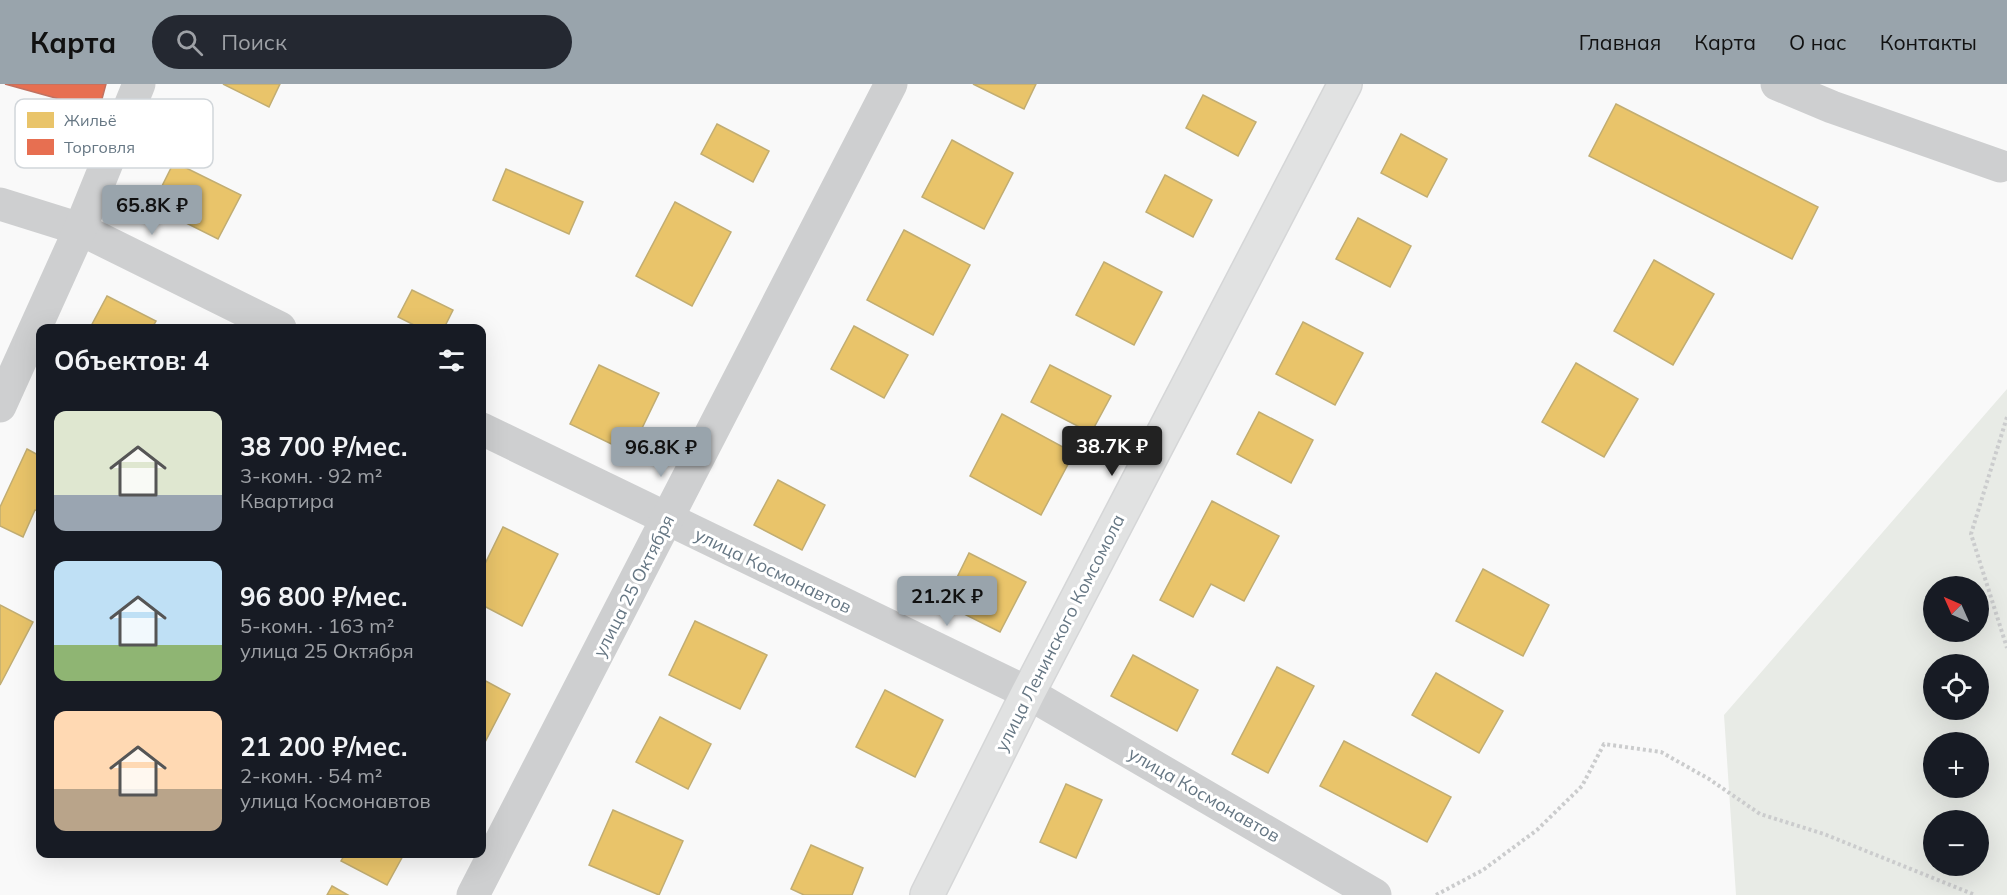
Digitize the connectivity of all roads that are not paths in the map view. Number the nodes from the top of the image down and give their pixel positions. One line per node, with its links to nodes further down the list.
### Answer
1 (139, 84): 5 (street)
2 (891, 84): 15 (street, улица 25 Октября)
3 (1346, 84): 16 (main road, улица Ленинского Комсомола)
4 (1777, 84): 6 (street)
5 (133, 99)
6 (2000, 166)
7 (105, 168): 9 (street)
8 (0, 204): 9 (street)
9 (80, 229): 10 (street); 11 (street)
10 (37, 324)
11 (272, 324)
12 (36, 326): 13 (street)
13 (0, 406)
14 (486, 431): 15 (street, улица Космонавтов)
15 (668, 521): 16 (street, улица Космонавтов); 17 (street, улица 25 Октября)
16 (1028, 693): 18 (main road, улица Ленинского Комсомола); 19 (street, улица Космонавтов)
17 (473, 895)
18 (927, 895)
19 (1375, 895)

